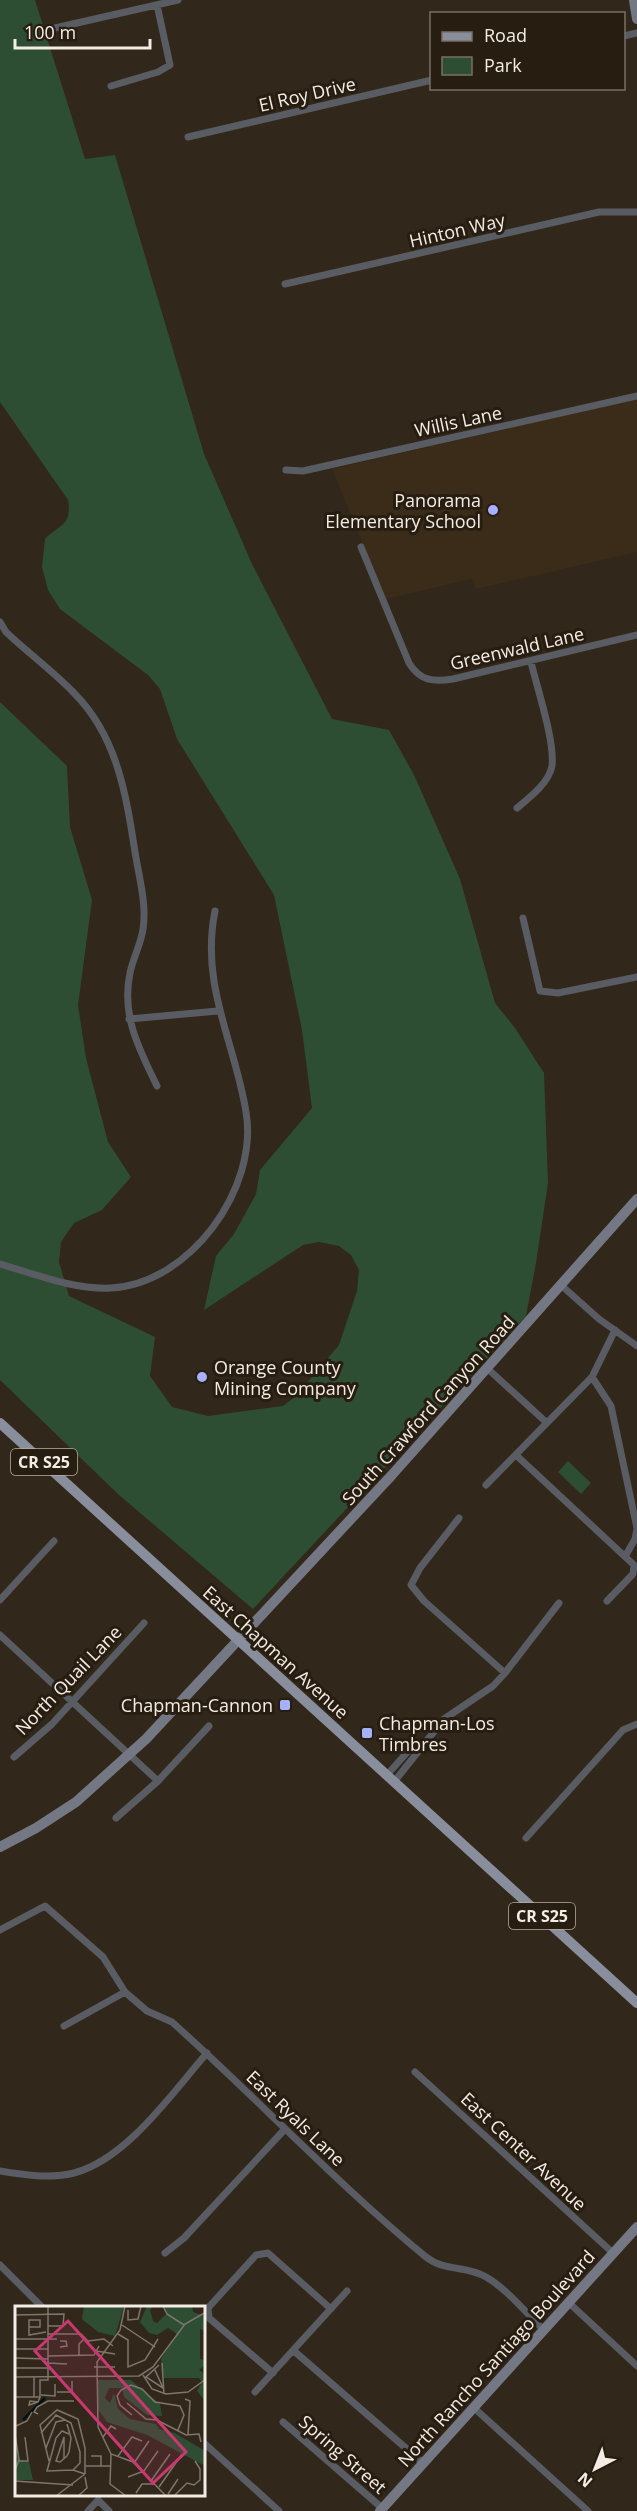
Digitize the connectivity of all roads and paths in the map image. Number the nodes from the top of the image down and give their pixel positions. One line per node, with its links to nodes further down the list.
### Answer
1 (178, 0): 3 (street)
2 (634, 0): 4 (main road)
3 (157, 5): 5 (street); 7 (street)
4 (637, 19)
5 (55, 28)
6 (430, 80): 8 (street, El Roy Drive)
7 (111, 86)
8 (188, 137)
9 (637, 212): 10 (street, Hinton Way)
10 (285, 284)
11 (637, 396): 12 (street, Willis Lane)
12 (285, 470)
13 (361, 547): 16 (street, Greenwald Lane)
14 (0, 622): 22 (street)
15 (637, 635): 16 (street, Greenwald Lane)
16 (531, 662): 17 (street)
17 (517, 808)
18 (215, 911): 21 (street)
19 (523, 918): 20 (street)
20 (637, 977)
21 (218, 1011): 22 (street); 25 (street)
22 (129, 1019): 23 (street)
23 (157, 1086)
24 (637, 1199): 26 (main road, South Crawford Canyon Road)
25 (0, 1264)
26 (562, 1286): 27 (street); 29 (main road, South Crawford Canyon Road)
27 (615, 1330): 28 (street); 30 (street)
28 (637, 1346)
29 (488, 1369): 32 (street); 44 (main road, South Crawford Canyon Road)
30 (592, 1377): 32 (street); 36 (street)
31 (0, 1423): 44 (main road, East Chapman Avenue / CR S25)
32 (547, 1423): 33 (street)
33 (516, 1455): 34 (street); 38 (street)
34 (486, 1485)
35 (459, 1518): 45 (street)
36 (637, 1529): 38 (street)
37 (54, 1541): 39 (street)
38 (626, 1555): 40 (street)
39 (0, 1600)
40 (607, 1601)
41 (559, 1603): 45 (street)
42 (144, 1623): 46 (street, North Quail Lane)
43 (0, 1635): 46 (street)
44 (238, 1640): 49 (main road, South Crawford Canyon Road); 51 (main road, East Chapman Avenue / CR S25)
45 (505, 1673): 51 (street)
46 (73, 1701): 49 (street); 50 (street, North Quail Lane)
47 (636, 1723): 54 (street)
48 (209, 1726): 52 (street)
49 (130, 1754): 52 (street); 55 (main road, South Crawford Canyon Road)
50 (14, 1757)
51 (390, 1778): 58 (main road, East Chapman Avenue / CR S25)
52 (158, 1781): 53 (street)
53 (116, 1818)
54 (526, 1838)
55 (0, 1847)
56 (0, 1930): 57 (street, East Ryals Lane)
57 (125, 1992): 59 (street); 60 (street, East Ryals Lane)
58 (637, 2003)
59 (64, 2026)
60 (207, 2053): 62 (street, East Ryals Lane); 63 (street)
61 (415, 2072): 66 (street, East Center Avenue)
62 (285, 2129): 65 (street); 72 (street, East Ryals Lane)
63 (0, 2171)
64 (637, 2227): 66 (main road, North Rancho Santiago Boulevard)
65 (165, 2253)
66 (613, 2253): 69 (main road, North Rancho Santiago Boulevard)
67 (0, 2265): 70 (street)
68 (347, 2291): 71 (street)
69 (568, 2302): 72 (main road, North Rancho Santiago Boulevard); 74 (street)
70 (41, 2306)
71 (331, 2309): 73 (street); 75 (street)
72 (543, 2329): 77 (main road, North Rancho Santiago Boulevard)
73 (294, 2351): 75 (street); 80 (street)
74 (637, 2366)
75 (273, 2373): 76 (street)
76 (255, 2392)
77 (473, 2407): 80 (main road, North Rancho Santiago Boulevard); 85 (street)
78 (283, 2422): 81 (street, Spring Street)
79 (206, 2445): 84 (street)
80 (423, 2463): 81 (main road, North Rancho Santiago Boulevard)
81 (383, 2510)
82 (88, 2511): 83 (street)
83 (109, 2511)
84 (279, 2511)
85 (588, 2511)

